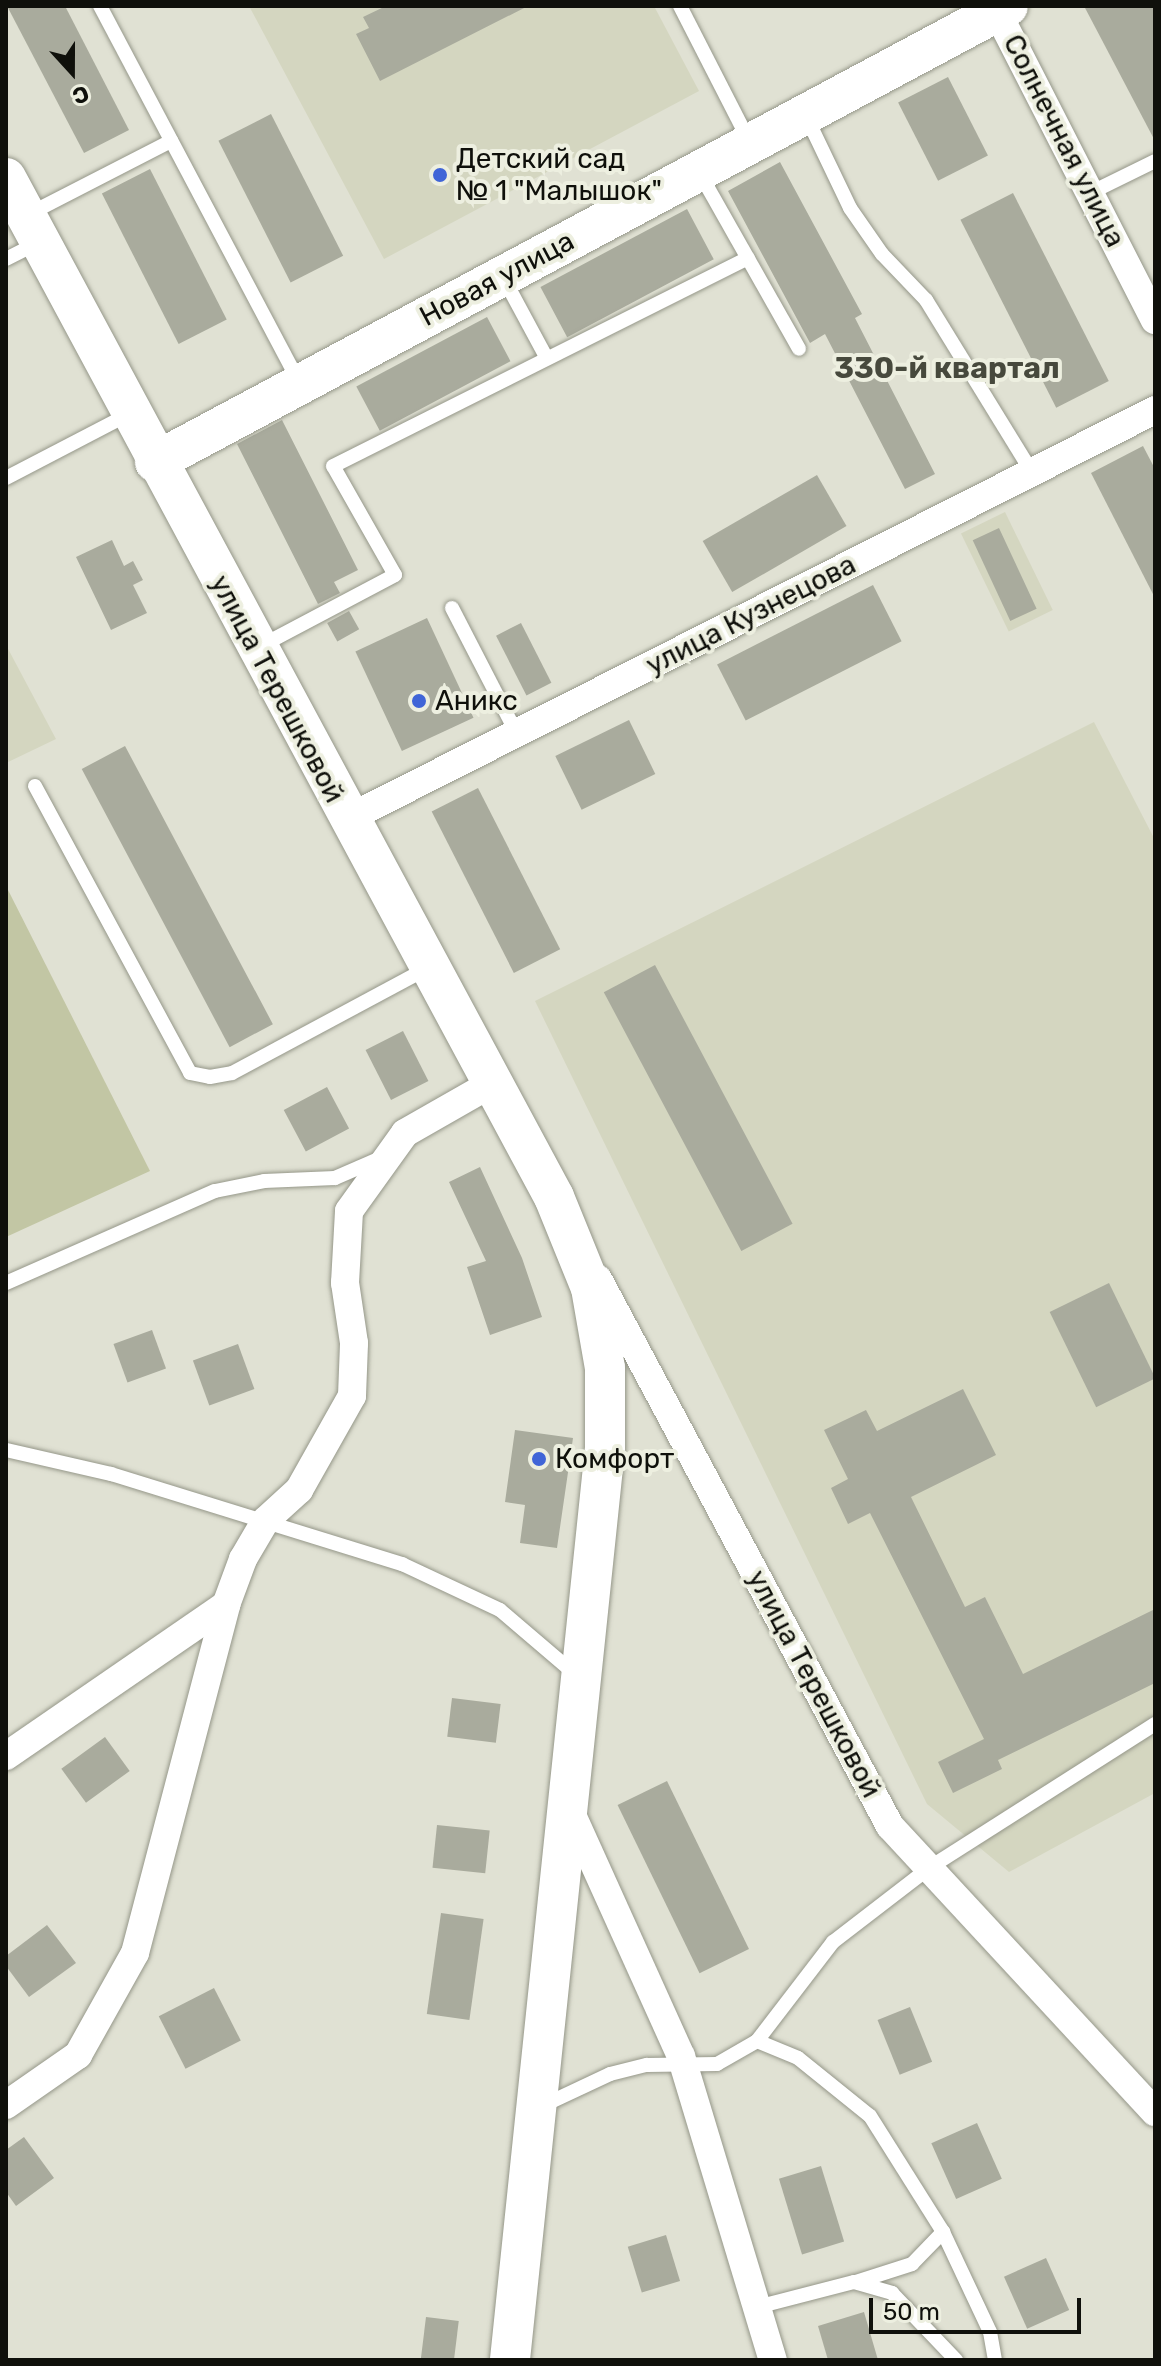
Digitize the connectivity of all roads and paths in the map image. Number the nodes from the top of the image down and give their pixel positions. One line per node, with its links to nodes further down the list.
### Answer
1 (100, 6): 5 (lane)
2 (680, 6): 6 (lane)
3 (1000, 8): 4 (main road, Новая улица); 10 (street, Солнечная улица)
4 (805, 114): 6 (main road, Новая улица); 21 (lane)
5 (171, 141): 11 (lane); 17 (lane)
6 (750, 144): 8 (main road, Новая улица)
7 (1155, 161): 10 (lane)
8 (699, 171): 12 (lane); 13 (main road, Новая улица)
9 (6, 178): 11 (main road, улица Терешковой)
10 (1090, 193): 14 (street, Солнечная улица)
11 (23, 239): 19 (main road, улица Терешковой)
12 (748, 258): 15 (lane); 16 (lane)
13 (502, 276): 16 (lane); 17 (main road, Новая улица)
14 (1155, 320)
15 (799, 349)
16 (546, 357): 24 (lane)
17 (300, 384): 20 (main road, Новая улица)
18 (1155, 410): 21 (street, улица Кузнецова)
19 (130, 414): 20 (main road, улица Терешковой); 22 (lane)
20 (155, 462): 24 (main road, улица Терешковой)
21 (1032, 472): 25 (street, улица Кузнецова)
22 (6, 478)
23 (452, 608): 25 (lane)
24 (255, 649): 27 (main road, улица Терешковой)
25 (517, 734): 27 (street, улица Кузнецова)
26 (35, 786): 28 (lane)
27 (347, 819): 28 (main road, улица Терешковой)
28 (428, 968): 29 (main road, улица Терешковой)
29 (491, 1084): 30 (street); 31 (main road, улица Терешковой)
30 (383, 1157): 32 (lane); 34 (street)
31 (554, 1197): 36 (main road, улица Терешковой); 40 (street, улица Терешковой)
32 (6, 1283)
33 (6, 1450): 34 (lane)
34 (266, 1520): 35 (street); 36 (lane)
35 (226, 1605): 38 (street); 44 (street)
36 (581, 1681): 39 (main road, улица Терешковой)
37 (1155, 1724): 40 (lane)
38 (6, 1756)
39 (568, 1805): 42 (street, улица Терешковой); 45 (main road, улица Терешковой)
40 (929, 1868): 41 (lane); 43 (street, улица Терешковой)
41 (757, 2041): 42 (lane); 46 (lane)
42 (684, 2068): 45 (lane); 48 (street, улица Терешковой)
43 (1151, 2100)
44 (6, 2105)
45 (536, 2109): 49 (main road, улица Терешковой)
46 (943, 2232): 47 (lane); 52 (lane)
47 (854, 2282): 48 (lane); 51 (lane)
48 (757, 2307): 50 (street, улица Терешковой)
49 (510, 2360)
50 (773, 2360)
51 (956, 2360)
52 (995, 2360)

